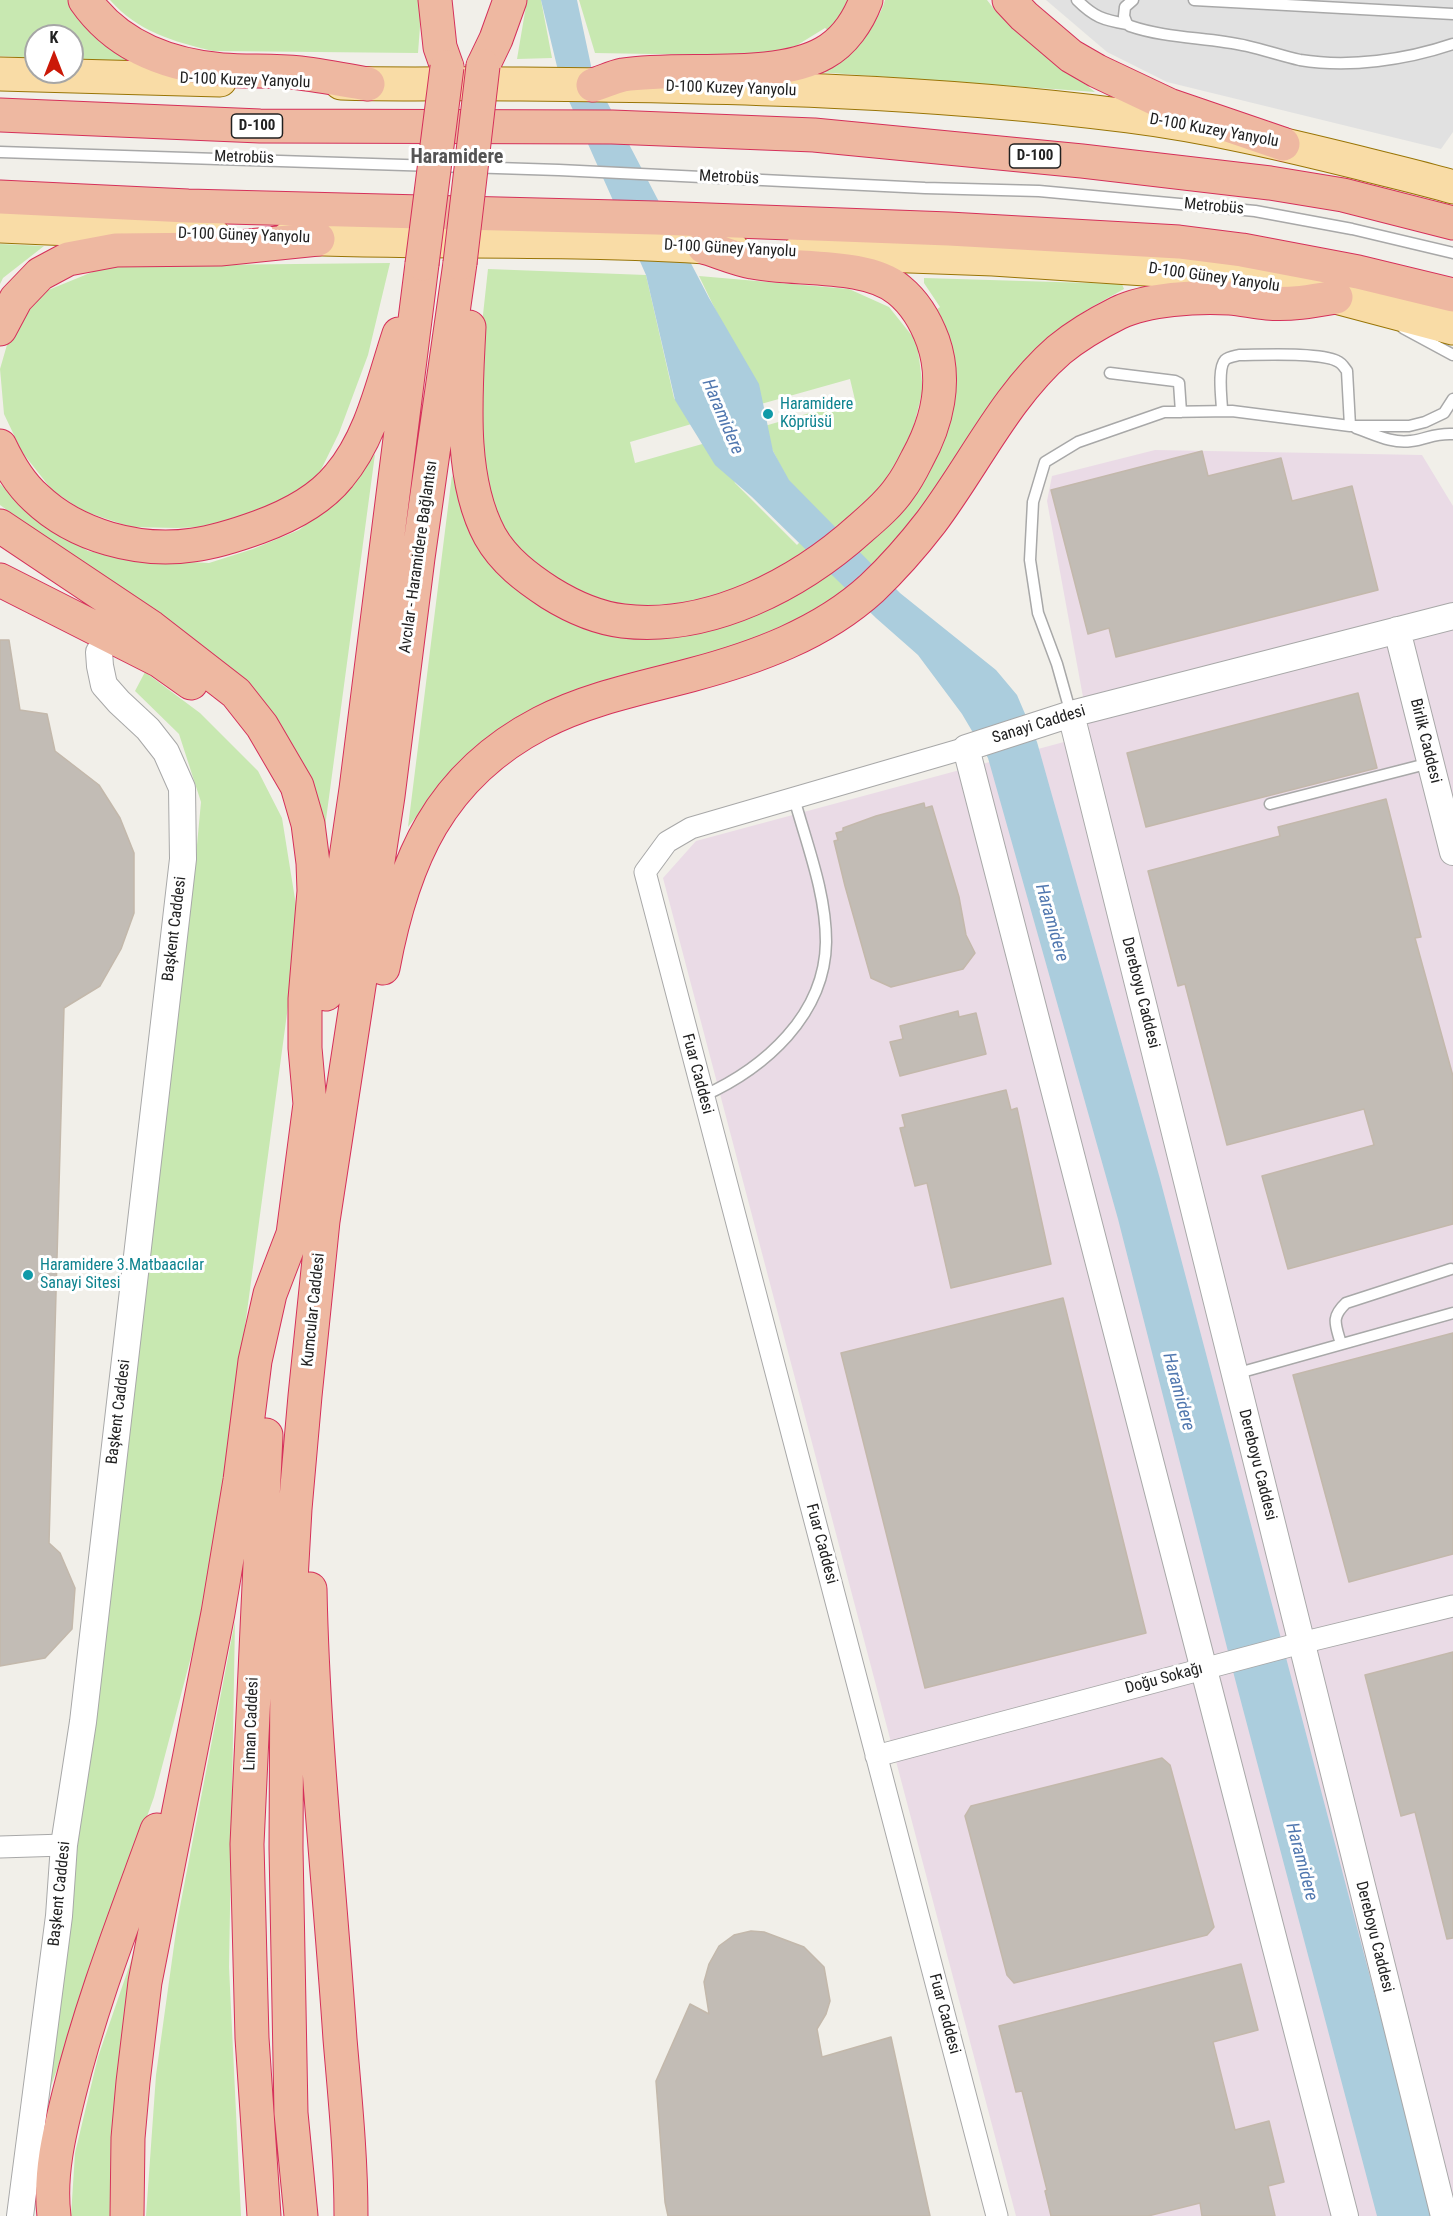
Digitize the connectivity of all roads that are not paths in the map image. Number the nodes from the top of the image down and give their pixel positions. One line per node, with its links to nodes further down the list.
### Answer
1 (85, 0): 17 (highway)
2 (435, 0): 15 (highway)
3 (453, 0): 15 (highway, Avcılar - Haramidere Bağlantısı)
4 (489, 0): 14 (highway, Avcılar - Haramidere Bağlantısı)
5 (510, 0): 14 (highway)
6 (866, 0): 18 (highway)
7 (1009, 0): 20 (highway)
8 (1077, 0): 12 (lane)
9 (1132, 0): 12 (lane)
10 (1194, 0): 11 (lane)
11 (1453, 14)
12 (1126, 24): 13 (lane)
13 (1453, 44)
14 (483, 66): 29 (highway, Avcılar - Haramidere Bağlantısı, bridge)
15 (447, 67): 30 (highway, Avcılar - Haramidere Bağlantısı, bridge)
16 (0, 74): 17 (main road, D-100 Kuzey Yanyolu)
17 (368, 84): 18 (main road, D-100 Kuzey Yanyolu)
18 (592, 85): 20 (main road, D-100 Kuzey Yanyolu)
19 (0, 115): 24 (highway, D-100)
20 (1283, 144): 22 (main road, D-100 Kuzey Yanyolu)
21 (0, 152): 28 (lane, Metrobüs)
22 (1453, 187)
23 (0, 197): 31 (highway)
24 (1453, 222)
25 (0, 226): 26 (main road, D-100 Güney Yanyolu)
26 (318, 239): 27 (main road, D-100 Güney Yanyolu); 33 (highway)
27 (704, 247): 29 (highway); 32 (main road, D-100 Güney Yanyolu)
28 (1453, 254)
29 (460, 262): 58 (highway, Avcılar - Haramidere Bağlantısı)
30 (422, 264): 43 (highway); 58 (highway, Avcılar - Haramidere Bağlantısı)
31 (1453, 295)
32 (1336, 297): 34 (main road, D-100 Güney Yanyolu); 58 (highway)
33 (0, 329)
34 (1441, 336): 35 (lane); 36 (lane)
35 (1453, 355)
36 (1453, 360)
37 (1110, 373): 40 (lane)
38 (1453, 399): 41 (lane)
39 (1222, 411): 40 (lane); 41 (lane); 41 (lane)
40 (1181, 412): 49 (lane)
41 (1350, 426): 42 (lane)
42 (1453, 434)
43 (0, 446)
44 (0, 526): 52 (highway)
45 (0, 580): 48 (highway)
46 (1453, 616): 47 (street, Sanayi Caddesi)
47 (1397, 630): 49 (street, Sanayi Caddesi); 51 (street, Birlik Caddesi)
48 (110, 636): 52 (highway); 70 (street, Başkent Caddesi)
49 (1071, 714): 50 (street, Sanayi Caddesi); 63 (street, Dereboyu Caddesi)
50 (966, 748): 53 (street, Sanayi Caddesi); 67 (street)
51 (1430, 763): 54 (lane); 55 (street, Birlik Caddesi)
52 (297, 786): 58 (highway)
53 (794, 798): 56 (street, Sanayi Caddesi); 57 (lane)
54 (1270, 804)
55 (1453, 852)
56 (645, 872): 57 (street, Fuar Caddesi)
57 (703, 1096): 69 (street, Fuar Caddesi)
58 (325, 1108): 59 (highway); 64 (highway, Kumcular Caddesi)
59 (292, 1234): 68 (highway); 76 (highway, Liman Caddesi)
60 (1451, 1269): 62 (lane)
61 (1453, 1312): 62 (lane)
62 (1341, 1344): 63 (lane)
63 (1234, 1374): 66 (street, Dereboyu Caddesi)
64 (295, 1509): 72 (highway, Liman Caddesi); 79 (highway)
65 (1453, 1606): 66 (street, Doğu Sokağı)
66 (1301, 1643): 67 (street, Doğu Sokağı); 82 (street, Dereboyu Caddesi)
67 (1203, 1669): 69 (street, Doğu Sokağı); 81 (street)
68 (192, 1738): 74 (highway); 75 (highway)
69 (876, 1756): 80 (street, Fuar Caddesi)
70 (64, 1845): 71 (street); 73 (street, Başkent Caddesi)
71 (0, 1847)
72 (288, 2025): 77 (highway, Liman Caddesi); 78 (highway)
73 (20, 2216)
74 (54, 2216)
75 (127, 2216)
76 (264, 2216)
77 (301, 2216)
78 (319, 2216)
79 (351, 2216)
80 (997, 2216)
81 (1345, 2216)
82 (1444, 2216)

